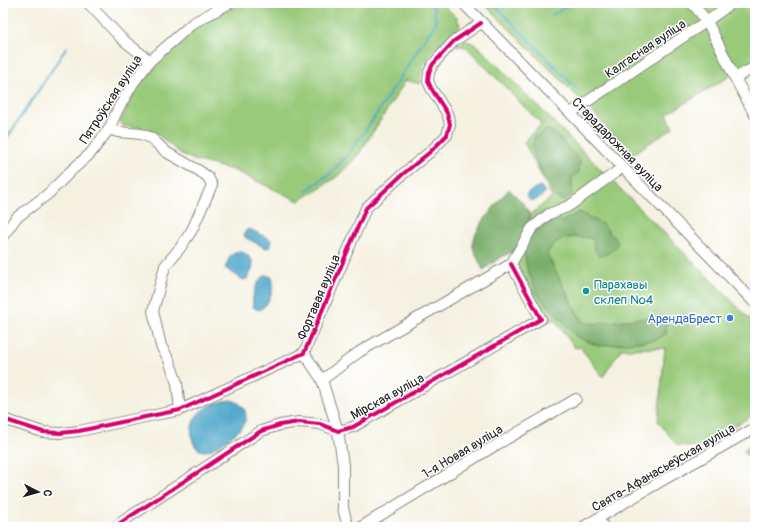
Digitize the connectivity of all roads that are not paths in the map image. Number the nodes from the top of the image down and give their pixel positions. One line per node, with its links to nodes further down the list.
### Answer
1 (88, 3): 8 (street)
2 (230, 3): 8 (street, Пятроўская вуліца)
3 (463, 3): 7 (street, Старадарожная вуліца)
4 (692, 3): 6 (street)
5 (732, 3): 6 (street, Калгасная вуліца)
6 (708, 22): 10 (street); 11 (street, Калгасная вуліца)
7 (482, 23): 11 (street, Старадарожная вуліца); 18 (street, Фортавая вуліца)
8 (150, 61): 13 (street, Пятроўская вуліца)
9 (755, 67): 10 (street)
10 (735, 78): 12 (street)
11 (571, 114): 14 (street, Старадарожная вуліца)
12 (755, 115)
13 (109, 129): 15 (street, Пятроўская вуліца); 21 (street)
14 (623, 167): 16 (street); 17 (street, Старадарожная вуліца)
15 (3, 236)
16 (511, 264): 19 (street); 24 (street, Мірская вуліца)
17 (755, 303)
18 (304, 354): 19 (street); 21 (street, Фортавая вуліца)
19 (322, 380): 24 (street)
20 (576, 399): 28 (street, 1-я Новая вуліца)
21 (180, 410): 22 (street, Фортавая вуліца)
22 (3, 419)
23 (755, 428): 25 (street, Свята-Афанасьеўская вуліца)
24 (338, 431): 26 (street, Мірская вуліца); 27 (street)
25 (601, 523): 29 (street, Свята-Афанасьеўская вуліца)
26 (114, 527)
27 (348, 527)
28 (361, 527)
29 (583, 527)

